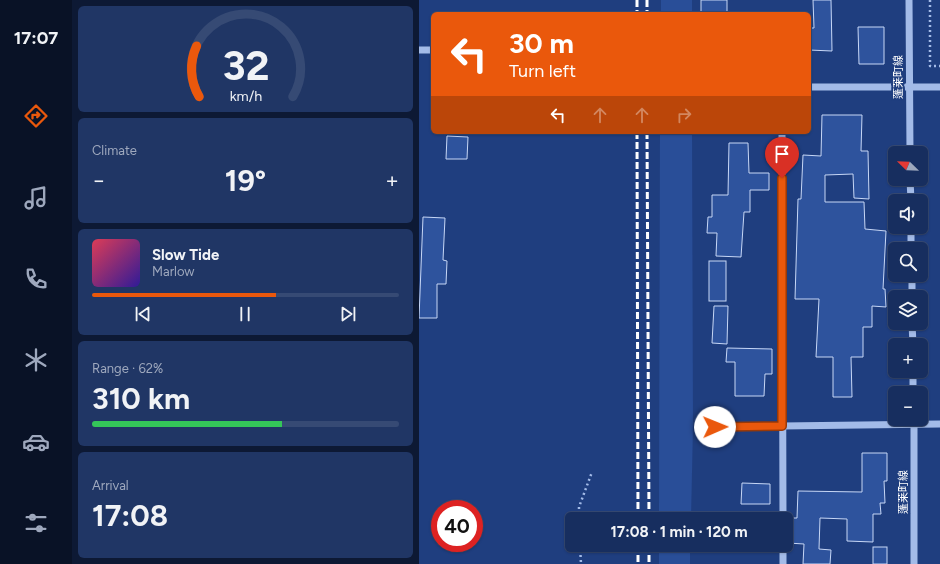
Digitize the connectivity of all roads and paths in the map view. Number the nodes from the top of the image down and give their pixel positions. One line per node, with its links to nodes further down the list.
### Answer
1 (909, 0): 6 (street, 蓬莱町線)
2 (930, 0): 5 (path)
3 (419, 50): 4 (street)
4 (431, 50)
5 (940, 66)
6 (909, 86): 7 (street); 8 (street); 10 (street, 蓬莱町線)
7 (940, 87)
8 (811, 88)
9 (782, 134): 14 (street)
10 (910, 146)
11 (888, 423): 14 (street)
12 (928, 423): 13 (street)
13 (940, 424)
14 (782, 426): 16 (street); 19 (street)
15 (914, 426): 24 (street, 蓬莱町線)
16 (715, 427)
17 (591, 472): 18 (path)
18 (579, 512)
19 (783, 512)
20 (581, 552): 22 (path)
21 (783, 552): 23 (street)
22 (581, 564)
23 (783, 564)
24 (914, 564)

